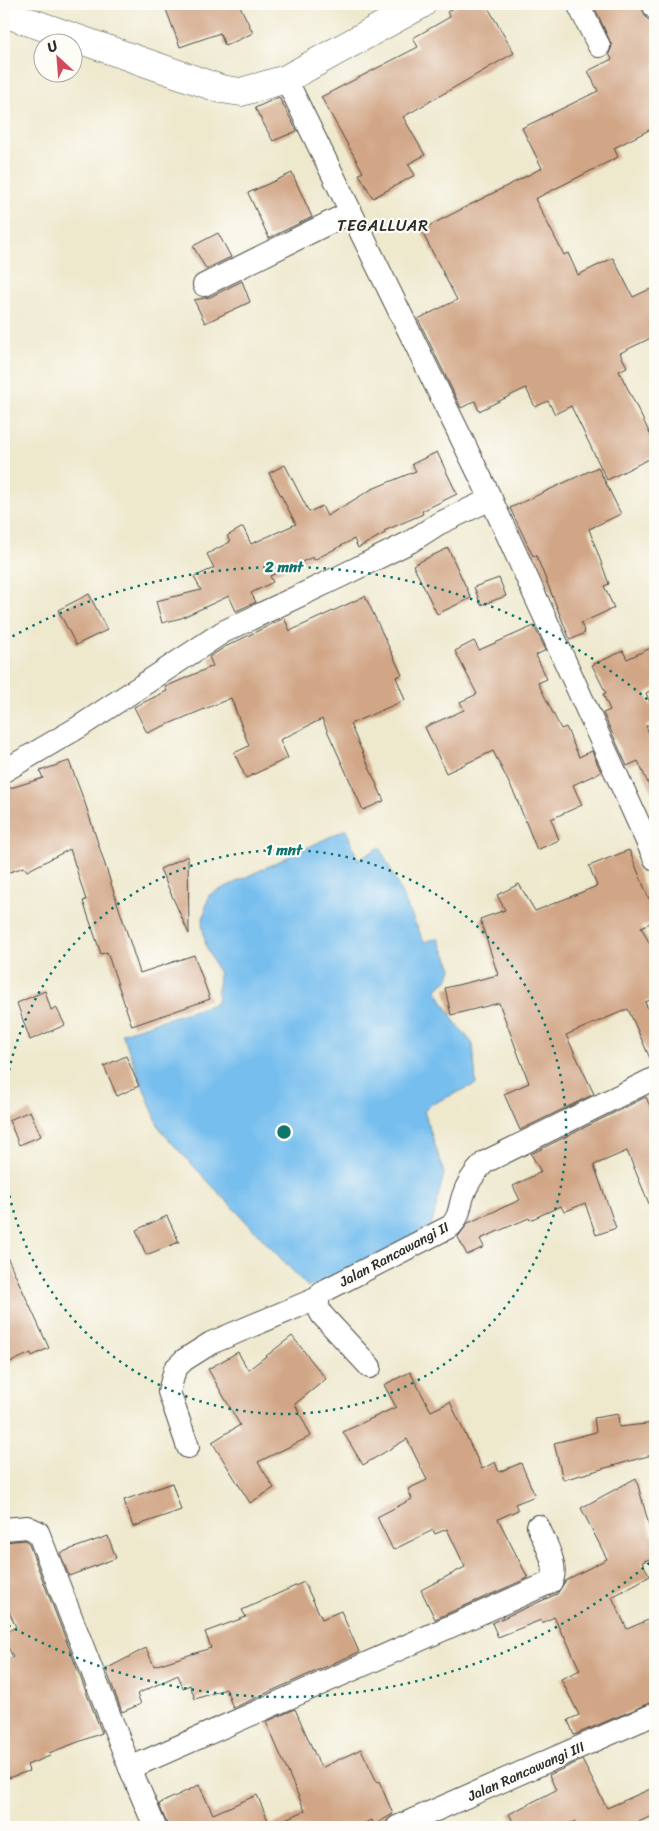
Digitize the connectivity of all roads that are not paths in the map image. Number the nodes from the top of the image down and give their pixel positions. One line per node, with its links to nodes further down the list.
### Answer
1 (422, 4): 7 (main road)
2 (578, 4): 6 (street)
3 (653, 4): 4 (street)
4 (655, 8)
5 (4, 13): 7 (main road)
6 (599, 46)
7 (286, 80): 8 (street)
8 (351, 212): 9 (street); 10 (street)
9 (204, 286)
10 (491, 500): 11 (street); 12 (street)
11 (4, 771)
12 (655, 859)
13 (655, 1078): 14 (street, Jalan Rancawangi II)
14 (318, 1298): 15 (street); 16 (street, Jalan Rancawangi II)
15 (370, 1367)
16 (188, 1447)
17 (538, 1526): 20 (street)
18 (4, 1529): 20 (street)
19 (655, 1714): 21 (street, Jalan Rancawangi III)
20 (130, 1768): 22 (street)
21 (406, 1826)
22 (155, 1827)

